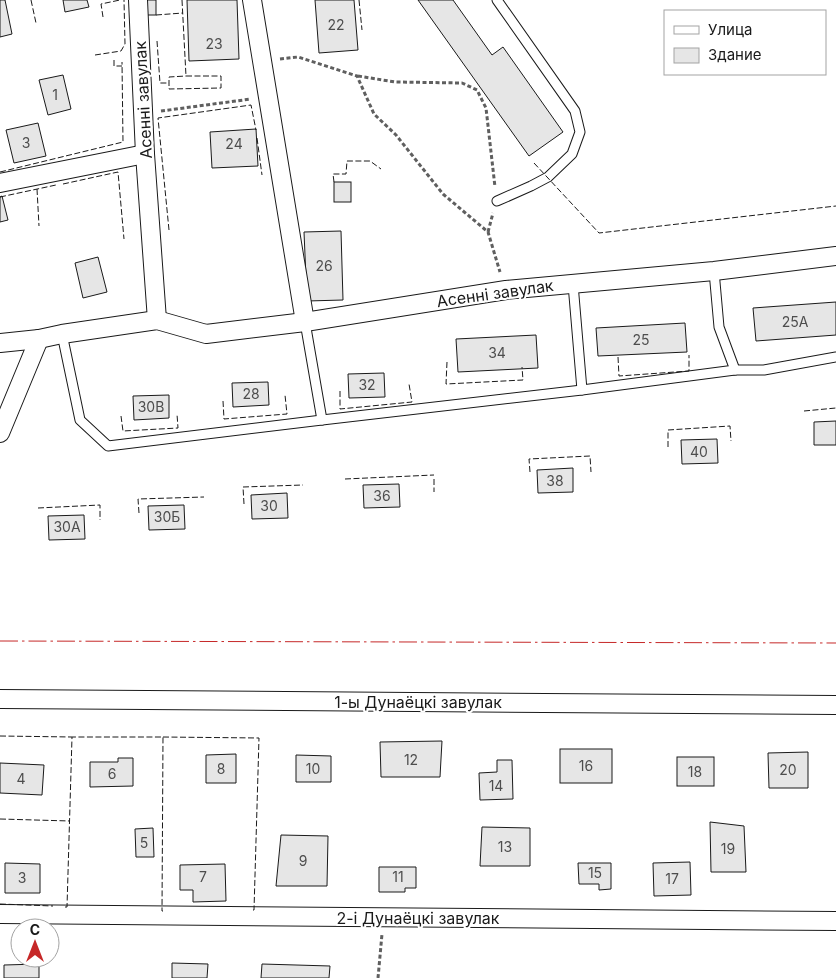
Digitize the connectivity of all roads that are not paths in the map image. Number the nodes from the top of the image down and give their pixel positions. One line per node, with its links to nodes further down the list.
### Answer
1 (138, 0): 4 (street, Асенні завулак)
2 (252, 0): 11 (street)
3 (497, 0): 6 (lane)
4 (145, 154): 5 (street); 10 (street, Асенні завулак)
5 (0, 183)
6 (497, 201)
7 (836, 256): 8 (street, Асенні завулак)
8 (714, 271): 9 (street, Асенні завулак); 16 (lane)
9 (573, 284): 11 (street, Асенні завулак); 17 (lane)
10 (157, 320): 11 (street, Асенні завулак); 12 (street, Асенні завулак)
11 (305, 322): 18 (lane)
12 (62, 334): 13 (street, Асенні завулак); 18 (lane)
13 (39, 339): 14 (street, Асенні завулак); 19 (street)
14 (0, 343)
15 (836, 357): 16 (lane)
16 (735, 370): 17 (lane)
17 (582, 390): 18 (lane)
18 (322, 420)
19 (0, 432)
20 (0, 699): 21 (street, 1-ы Дунаёцкі завулак)
21 (836, 705)
22 (0, 914): 23 (street, 2-і Дунаёцкі завулак)
23 (836, 921)

